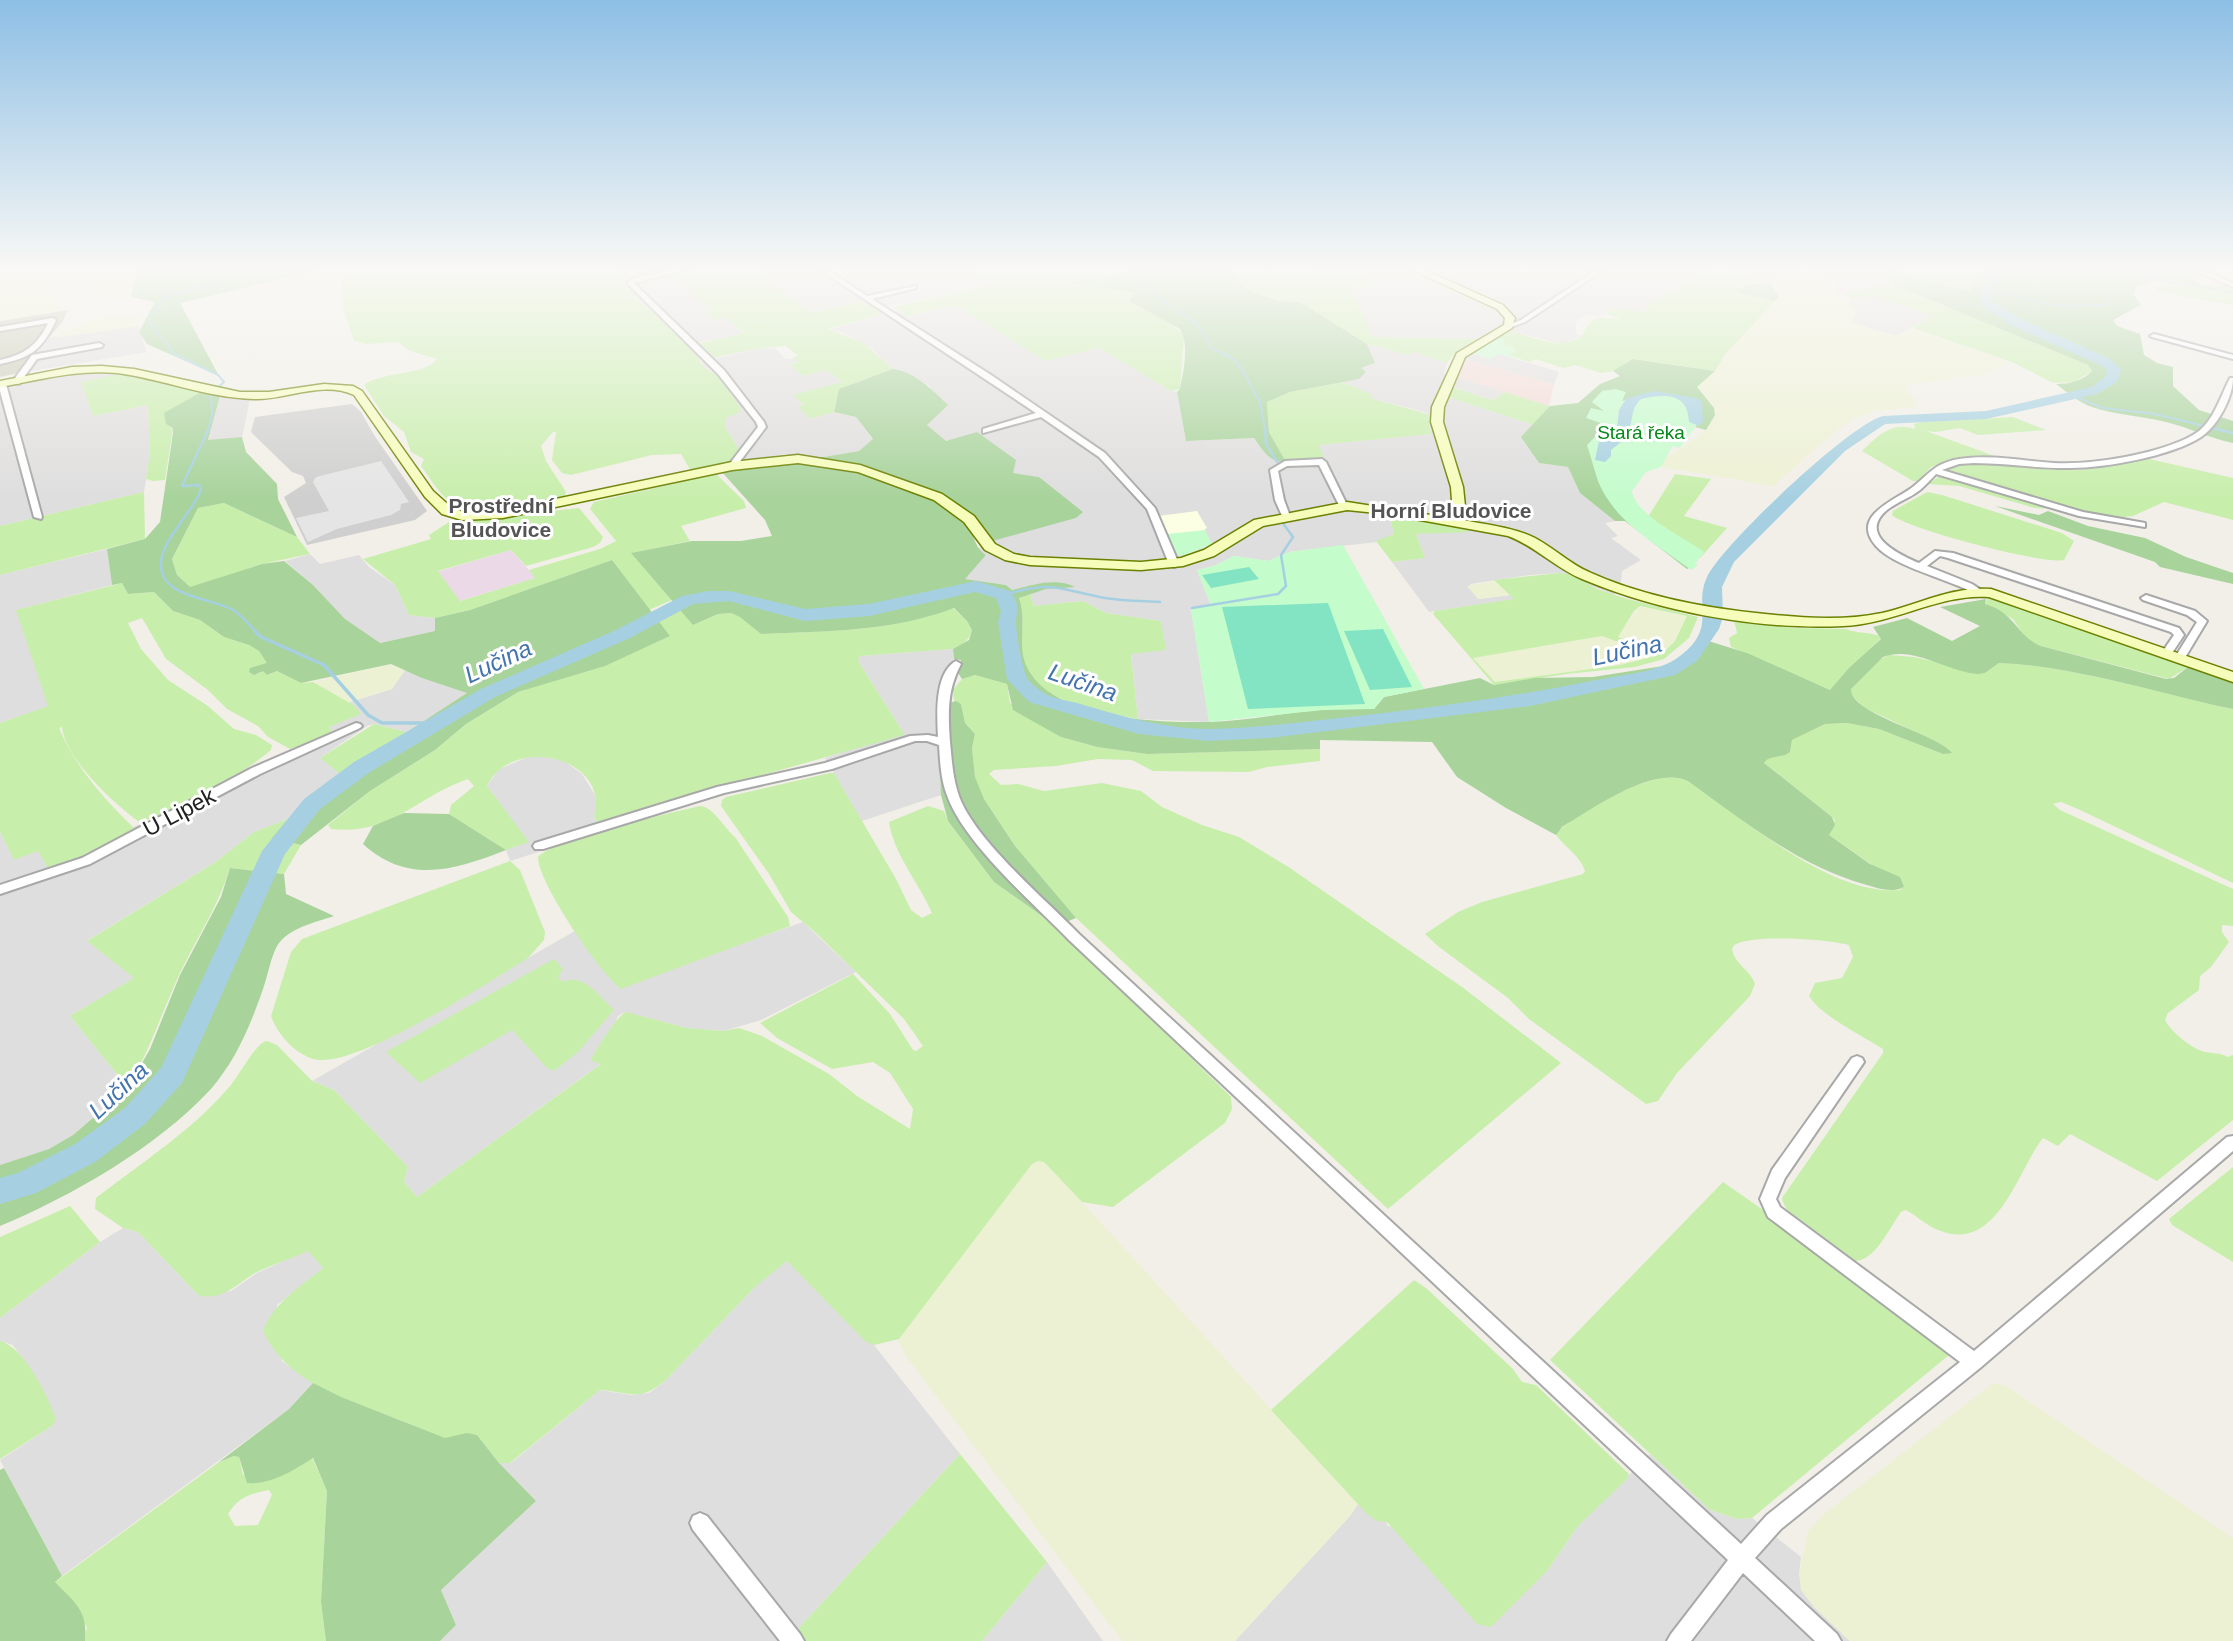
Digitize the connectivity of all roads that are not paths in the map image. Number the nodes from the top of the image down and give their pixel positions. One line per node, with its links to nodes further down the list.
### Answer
1 (37, 346): 8 (street)
2 (96, 346): 10 (street)
3 (694, 346): 14 (street)
4 (938, 346): 12 (street)
5 (1477, 346): 19 (street)
6 (2190, 346): 7 (street)
7 (2233, 357)
8 (0, 362)
9 (2233, 380): 15 (street)
10 (16, 382): 11 (street); 14 (street)
11 (1, 384): 18 (street)
12 (1042, 414): 13 (street); 21 (street)
13 (986, 431)
14 (732, 466): 21 (street)
15 (1935, 471): 20 (street); 22 (street)
16 (1344, 507): 17 (street); 17 (street); 19 (street)
17 (1286, 516): 21 (street)
18 (37, 517)
19 (1452, 522): 23 (street)
20 (2142, 525)
21 (1174, 564)
22 (1922, 566): 23 (street); 25 (street)
23 (1979, 592): 25 (street)
24 (2146, 598): 25 (street)
25 (2172, 657): 27 (street)
26 (956, 664): 29 (street)
27 (2233, 677)
28 (355, 726): 31 (street, U Lipek)
29 (944, 743): 30 (street); 36 (street)
30 (539, 846)
31 (0, 890)
32 (1857, 1062): 34 (street)
33 (2233, 1142): 34 (street)
34 (1974, 1362): 36 (street)
35 (700, 1523): 37 (street)
36 (1741, 1559): 38 (street); 39 (street)
37 (793, 1641)
38 (1678, 1641)
39 (1830, 1641)

